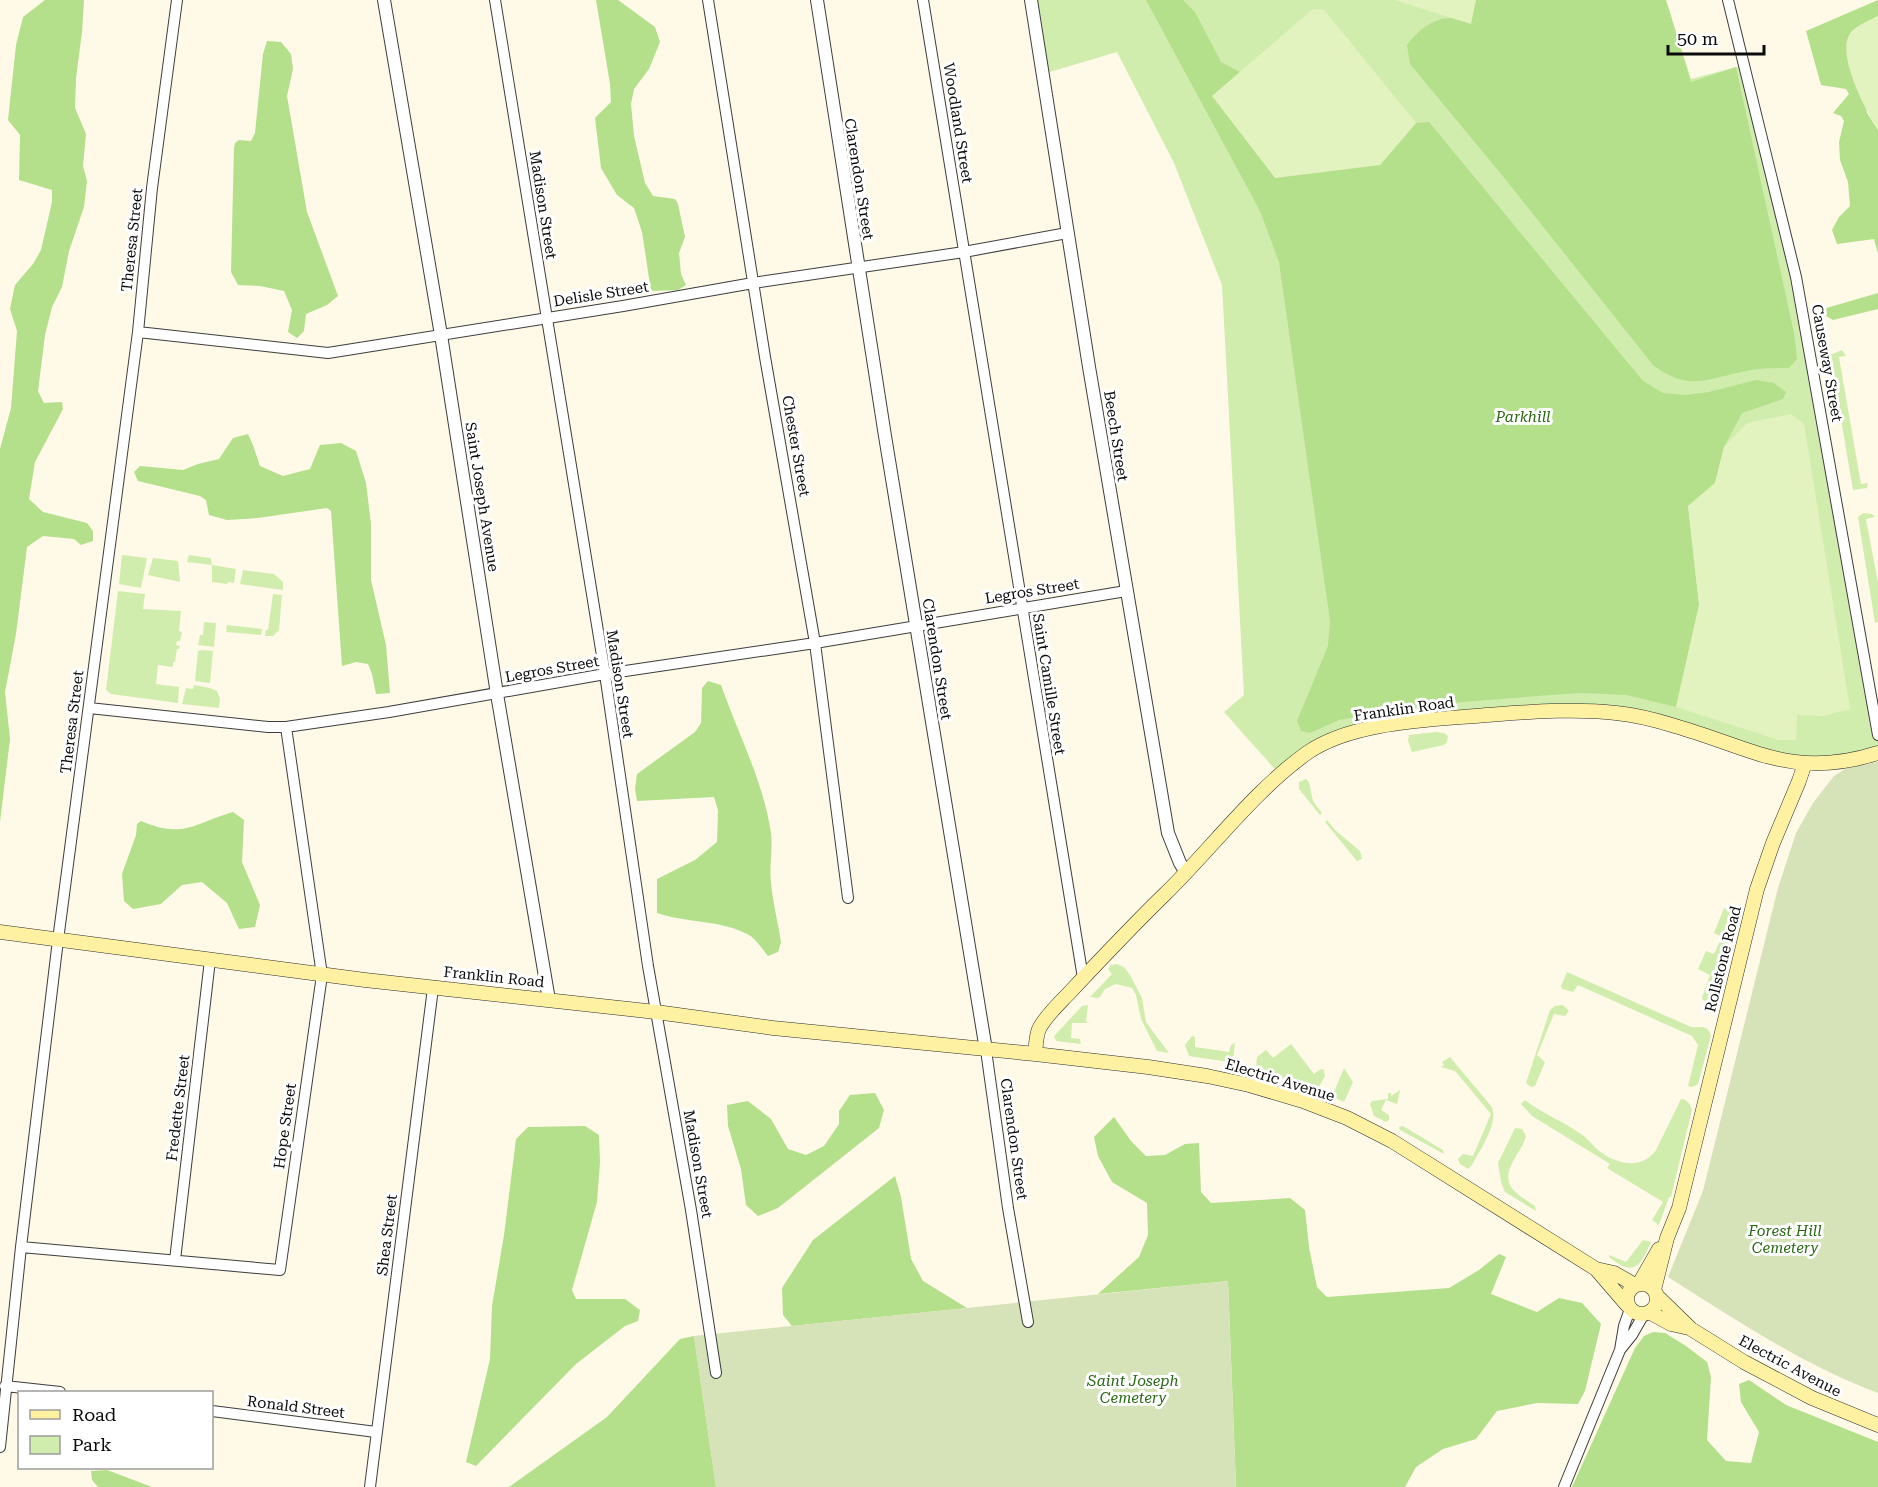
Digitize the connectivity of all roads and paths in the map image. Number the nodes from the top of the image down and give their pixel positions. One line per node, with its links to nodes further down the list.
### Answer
1 (177, 0): 14 (street, Theresa Street)
2 (384, 0): 15 (street, Saint Joseph Avenue)
3 (495, 0): 13 (street, Madison Street)
4 (708, 0): 12 (street, Chester Street)
5 (817, 0): 11 (street, Clarendon Street)
6 (922, 0): 10 (street, Woodland Street)
7 (1031, 0): 9 (street, Beech Street)
8 (1728, 0): 24 (street, Causeway Street)
9 (1067, 233): 10 (street, Delisle Street); 16 (street, Beech Street)
10 (964, 252): 11 (street, Delisle Street); 17 (street, Saint Camille Street)
11 (858, 268): 12 (street, Delisle Street); 18 (street, Clarendon Street)
12 (753, 283): 13 (street, Delisle Street); 19 (street, Chester Street)
13 (547, 318): 15 (street, Delisle Street); 20 (street, Madison Street)
14 (138, 332): 15 (street, Delisle Street); 22 (street, Theresa Street)
15 (441, 335): 21 (street, Saint Joseph Avenue)
16 (1126, 591): 17 (street, Legros Street); 27 (street, Beech Street)
17 (1022, 608): 18 (street, Legros Street); 33 (street, Saint Camille Street)
18 (916, 625): 19 (street, Legros Street); 37 (street, Clarendon Street)
19 (815, 643): 20 (street, Legros Street); 28 (street, Chester Street)
20 (605, 674): 21 (street, Legros Street); 36 (street, Madison Street)
21 (497, 694): 23 (street, Legros Street); 35 (street, Saint Joseph Avenue)
22 (89, 708): 23 (street, Legros Street); 30 (street, Theresa Street)
23 (286, 727): 32 (street, Hope Street)
24 (1878, 735)
25 (1878, 753): 26 (main road)
26 (1805, 763): 27 (main road, Franklin Road); 39 (main road, Rollstone Road)
27 (1186, 873): 33 (main road, Franklin Road)
28 (848, 898)
29 (0, 932): 30 (main road, Franklin Road)
30 (58, 940): 31 (main road, Franklin Road); 40 (street, Theresa Street)
31 (210, 960): 32 (main road, Franklin Road); 41 (street, Fredette Street)
32 (322, 975): 34 (main road, Franklin Road); 41 (street, Hope Street)
33 (1083, 978): 38 (main road, Franklin Road)
34 (433, 988): 35 (main road, Franklin Road); 55 (street, Shea Street)
35 (549, 999): 36 (main road, Franklin Road)
36 (656, 1012): 37 (main road, Franklin Road); 50 (street, Madison Street)
37 (986, 1050): 38 (main road, Electric Avenue); 47 (street, Clarendon Street)
38 (1035, 1054): 42 (main road, Electric Avenue)
39 (1667, 1238): 43 (main road, Rollstone Road); 44 (main road, Rollstone Road)
40 (21, 1247): 41 (street, Hope Street); 51 (street, Theresa Street)
41 (175, 1260)
42 (1596, 1269): 43 (main road, Electric Avenue); 45 (main road, Electric Avenue)
43 (1637, 1284): 44 (main road); 45 (main road)
44 (1655, 1292): 46 (main road); 48 (main road, Electric Avenue)
45 (1629, 1307): 46 (main road); 49 (street)
46 (1647, 1313): 48 (main road, Electric Avenue); 49 (street)
47 (1028, 1322)
48 (1691, 1329): 54 (main road, Electric Avenue)
49 (1620, 1350): 58 (street)
50 (716, 1373)
51 (5, 1386): 52 (street); 56 (street, Theresa Street)
52 (51, 1391)
53 (213, 1411): 55 (street, Ronald Street)
54 (1878, 1425)
55 (376, 1432): 57 (street, Shea Street)
56 (0, 1448)
57 (370, 1487)
58 (1564, 1487)

